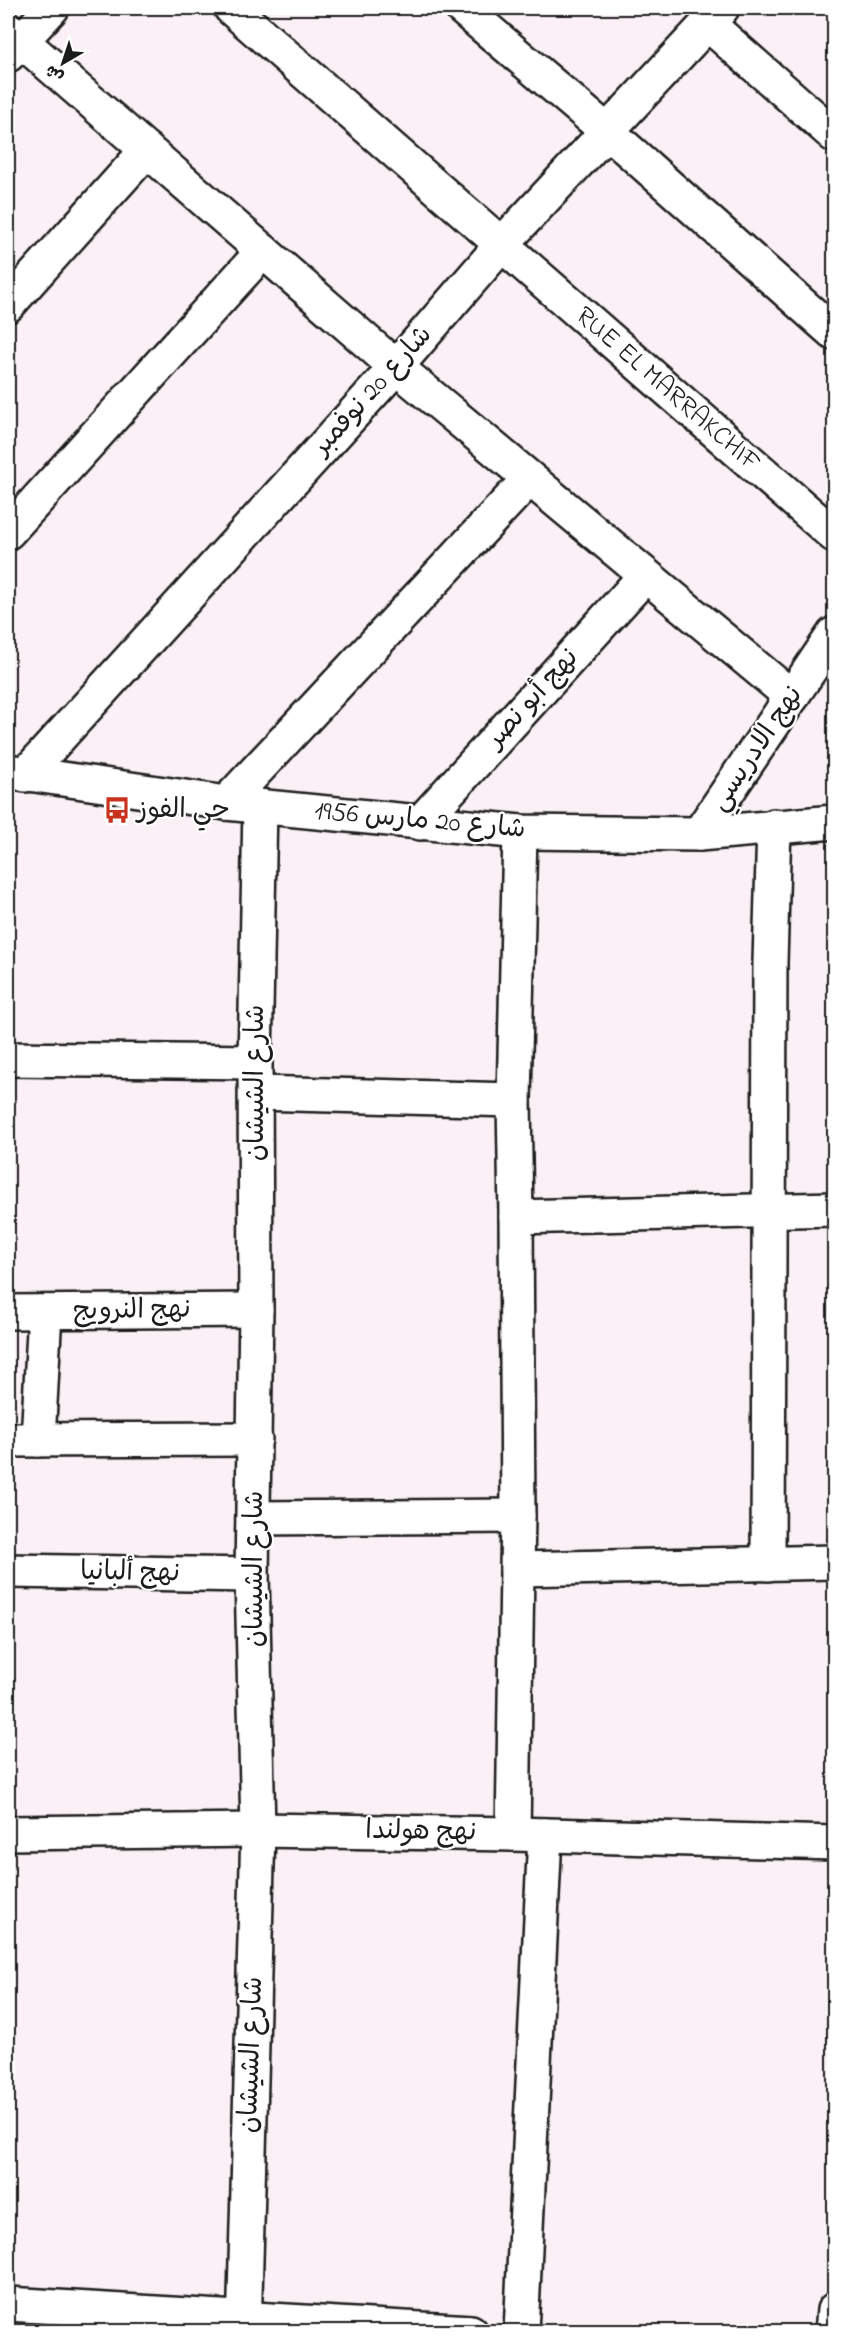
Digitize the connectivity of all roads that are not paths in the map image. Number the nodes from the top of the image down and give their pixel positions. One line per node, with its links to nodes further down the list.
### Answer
1 (52, 8): 5 (street)
2 (231, 8): 9 (street, RUE EL MARRAKCHIF)
3 (467, 9): 6 (street)
4 (715, 15): 6 (street, شارع 20 نوفمبر); 7 (street)
5 (12, 42): 8 (street)
6 (608, 132): 9 (street, شارع 20 نوفمبر); 12 (street)
7 (834, 135)
8 (147, 150): 10 (street); 11 (street)
9 (503, 243): 13 (street, شارع 20 نوفمبر); 16 (street, RUE EL MARRAKCHIF)
10 (263, 251): 13 (street); 15 (street)
11 (8, 305)
12 (834, 333)
13 (396, 367): 14 (street); 20 (street, شارع 20 نوفمبر)
14 (529, 479): 17 (street); 21 (street)
15 (8, 532)
16 (834, 535)
17 (645, 576): 19 (street); 24 (street, نهج أبو نصر)
18 (834, 634): 19 (street, نهج الادريسي)
19 (792, 697): 27 (street, نهج الادريسي)
20 (16, 773): 21 (street, شارع 20 مارس 1956)
21 (226, 803): 22 (street, شارع 20 مارس 1956)
22 (260, 806): 24 (street, شارع 20 مارس 1956); 29 (street, شارع الشيشان)
23 (834, 822): 25 (street, شارع 20 مارس 1956)
24 (420, 823): 26 (street, شارع 20 مارس 1956)
25 (774, 826): 27 (street, شارع 20 مارس 1956); 32 (street)
26 (520, 832): 27 (street, شارع 20 مارس 1956); 30 (street)
27 (699, 834)
28 (8, 1059): 29 (street)
29 (256, 1077): 30 (street); 34 (street, شارع الشيشان)
30 (513, 1100): 33 (street)
31 (834, 1209): 32 (street)
32 (769, 1211): 33 (street); 42 (street)
33 (516, 1217): 39 (street)
34 (256, 1310): 36 (street, نهج النرويج); 37 (street, شارع الشيشان)
35 (8, 1312): 36 (street, نهج النرويج)
36 (45, 1312): 38 (street)
37 (255, 1439): 38 (street); 40 (street, شارع الشيشان)
38 (23, 1440)
39 (518, 1516): 40 (street); 43 (street)
40 (255, 1518): 45 (street, شارع الشيشان)
41 (834, 1562): 42 (street)
42 (768, 1563): 43 (street)
43 (517, 1569): 48 (street)
44 (8, 1571): 45 (street, نهج ألبانيا)
45 (252, 1575): 46 (street, شارع الشيشان)
46 (258, 1830): 47 (street, نهج هولندا); 48 (street, نهج هولندا); 53 (street, شارع الشيشان)
47 (8, 1833)
48 (513, 1834): 49 (street, نهج هولندا)
49 (545, 1835): 50 (street, نهج هولندا); 55 (street)
50 (834, 1843)
51 (8, 2304): 53 (street)
52 (834, 2310): 56 (street)
53 (244, 2324): 54 (street)
54 (471, 2331)
55 (521, 2331)
56 (832, 2331)

